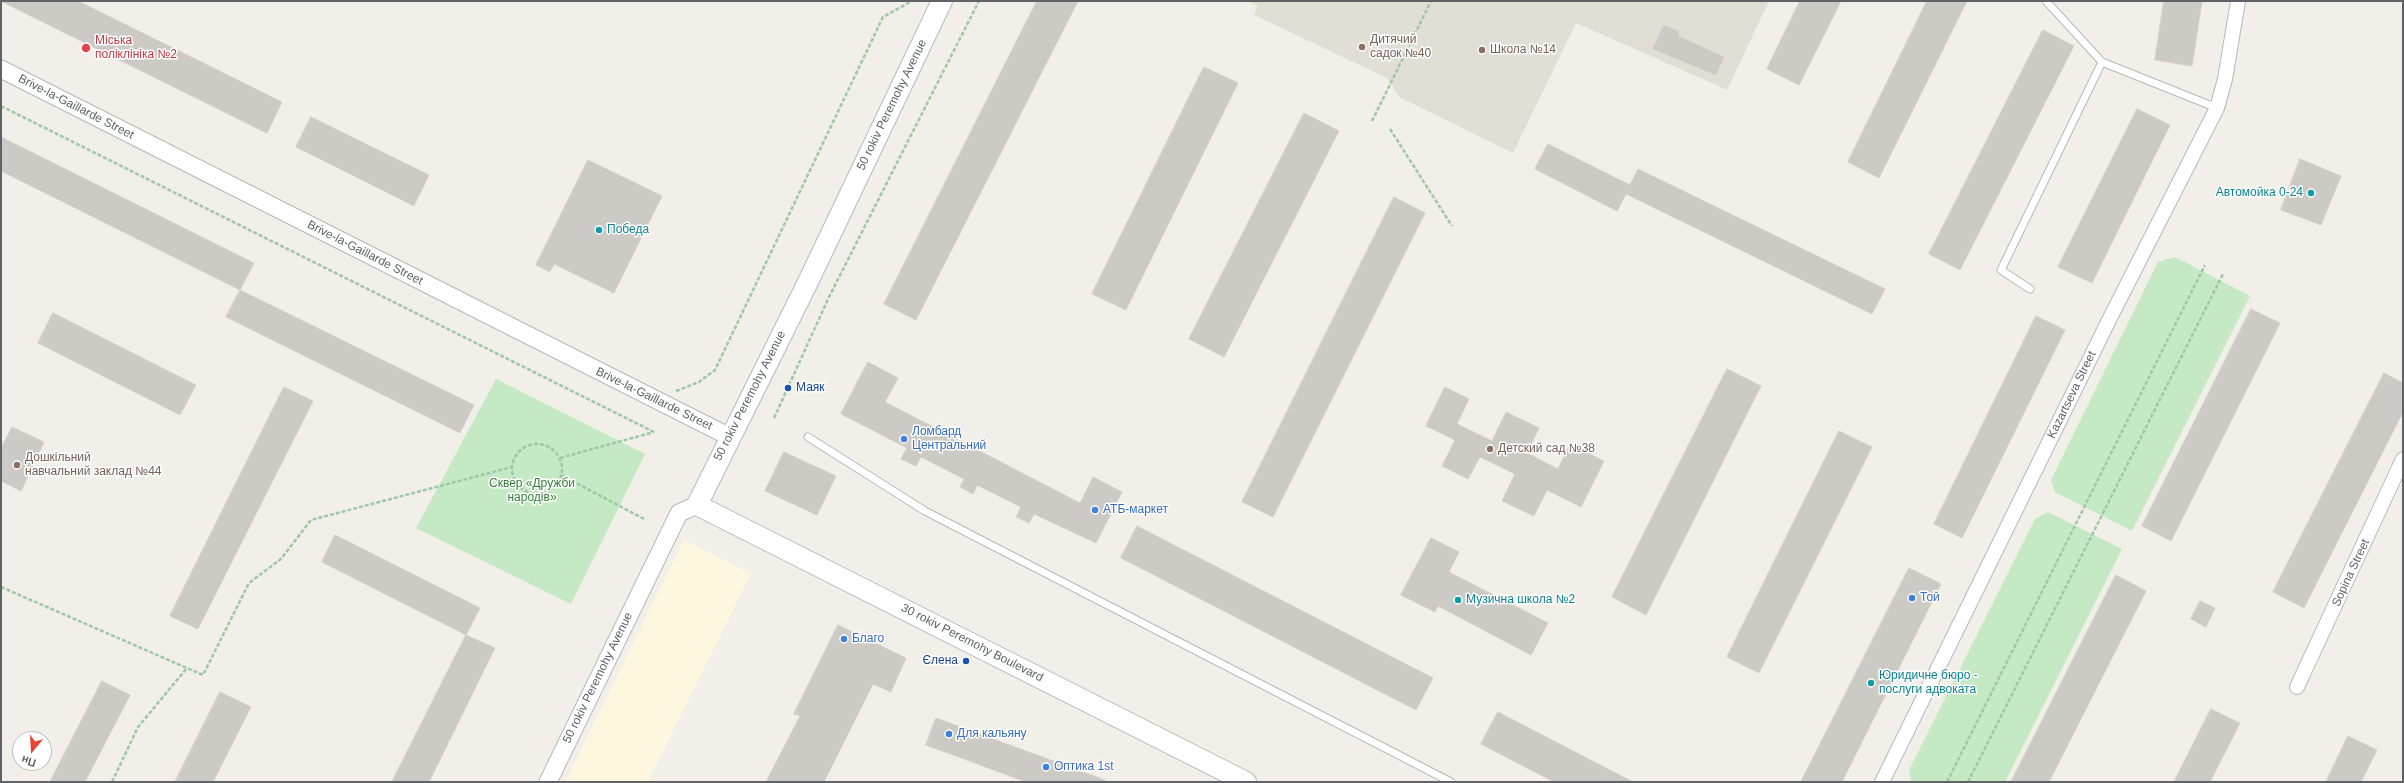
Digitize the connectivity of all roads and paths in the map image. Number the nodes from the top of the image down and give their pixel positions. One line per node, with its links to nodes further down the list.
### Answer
1 (912, 1): 17 (path)
2 (942, 1): 19 (main road, 50 rokiv Peremohy Avenue)
3 (979, 1): 18 (path)
4 (1431, 1): 11 (path)
5 (2046, 1): 7 (lane)
6 (2238, 1): 10 (street, Kazartseva Street)
7 (2102, 62): 10 (lane); 16 (lane)
8 (1, 69): 19 (street, Brive-la-Gaillarde Street)
9 (1, 106): 21 (path)
10 (2217, 108): 35 (street, Kazartseva Street)
11 (1372, 120)
12 (1390, 129): 13 (path)
13 (1452, 226)
14 (2205, 265): 36 (path)
15 (2223, 274): 37 (path)
16 (2030, 289)
17 (675, 391)
18 (774, 418)
19 (730, 437): 26 (main road, 50 rokiv Peremohy Avenue)
20 (808, 437): 34 (lane)
21 (560, 458): 23 (path); 25 (path)
22 (2403, 459): 24 (street, Sopina Street)
23 (512, 467): 25 (path); 29 (path)
24 (2401, 473): 30 (street, Sopina Street)
25 (561, 475): 27 (path)
26 (696, 504): 32 (street, 50 rokiv Peremohy Avenue); 33 (main road, 30 rokiv Peremohy Boulevard)
27 (646, 520)
28 (1, 587): 29 (path)
29 (187, 668): 31 (path)
30 (2298, 687)
31 (112, 782)
32 (548, 782)
33 (1246, 782)
34 (1451, 782)
35 (1882, 782)
36 (1946, 782)
37 (1968, 782)

